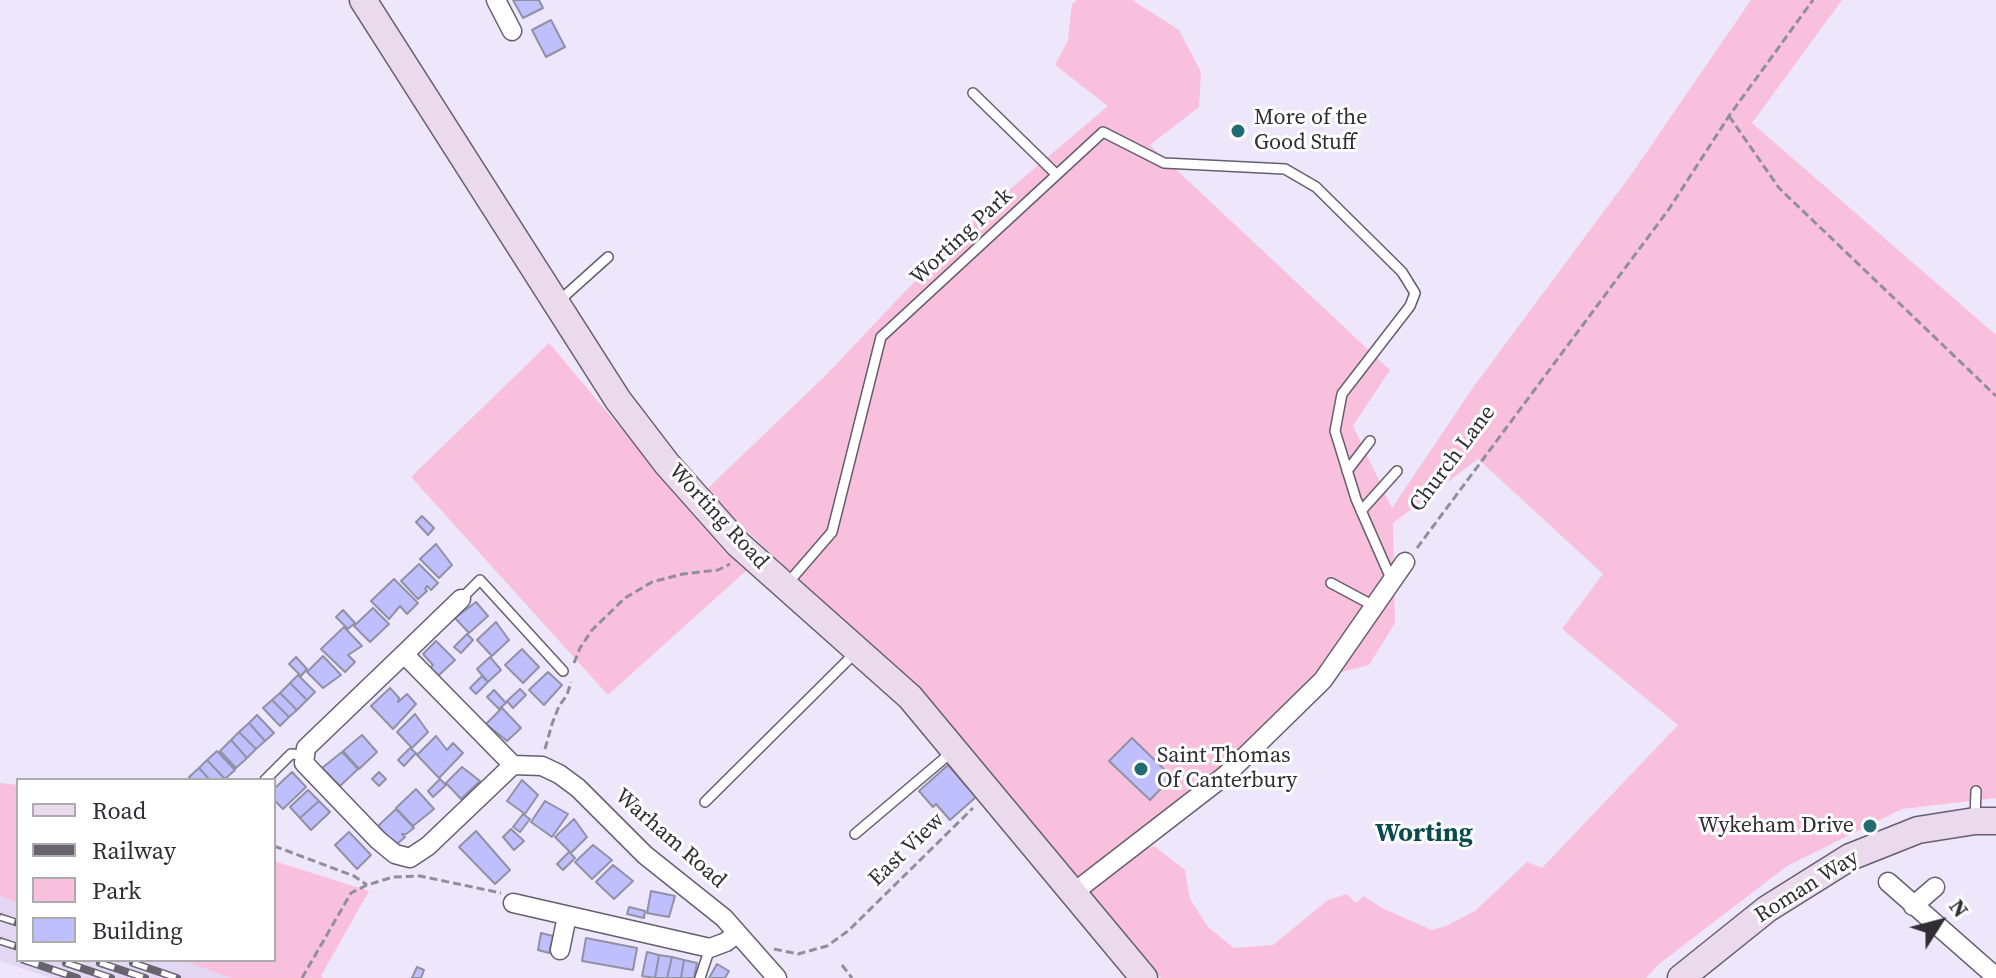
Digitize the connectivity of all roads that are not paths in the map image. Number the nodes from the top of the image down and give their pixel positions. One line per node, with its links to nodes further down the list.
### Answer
1 (363, 0): 7 (main road, Worting Road)
2 (496, 0): 3 (street)
3 (512, 31)
4 (973, 93): 5 (lane)
5 (1056, 174): 9 (lane, Worting Park); 15 (lane, Worting Park)
6 (608, 257): 7 (lane)
7 (557, 303): 15 (main road, Worting Road)
8 (1370, 441): 9 (lane)
9 (1347, 471): 11 (lane)
10 (1397, 471): 11 (lane)
11 (1361, 511): 13 (lane)
12 (1405, 562): 13 (street)
13 (1392, 581): 17 (street)
14 (1331, 583): 17 (lane)
15 (785, 587): 18 (main road, Worting Road)
16 (461, 599): 19 (street); 20 (lane)
17 (1374, 606): 31 (street)
18 (858, 649): 21 (main road, Worting Road); 26 (lane)
19 (404, 654): 22 (street); 23 (street)
20 (569, 670)
21 (954, 750): 28 (lane); 31 (main road, Worting Road)
22 (305, 755): 23 (street); 24 (lane)
23 (513, 765): 35 (street, Warham Road)
24 (267, 778)
25 (1976, 791): 27 (lane)
26 (705, 802)
27 (1986, 821): 42 (main road, Roman Way)
28 (855, 834)
29 (1888, 882): 33 (street)
30 (1935, 887): 33 (street)
31 (1073, 893): 41 (main road, Worting Road)
32 (513, 903): 34 (street)
33 (1913, 906): 38 (street)
34 (567, 916): 36 (street); 37 (street)
35 (736, 934): 36 (street); 40 (street, Warham Road)
36 (710, 948): 39 (lane)
37 (560, 950)
38 (1996, 977)
39 (700, 978)
40 (777, 978)
41 (1144, 978)
42 (1681, 978)

